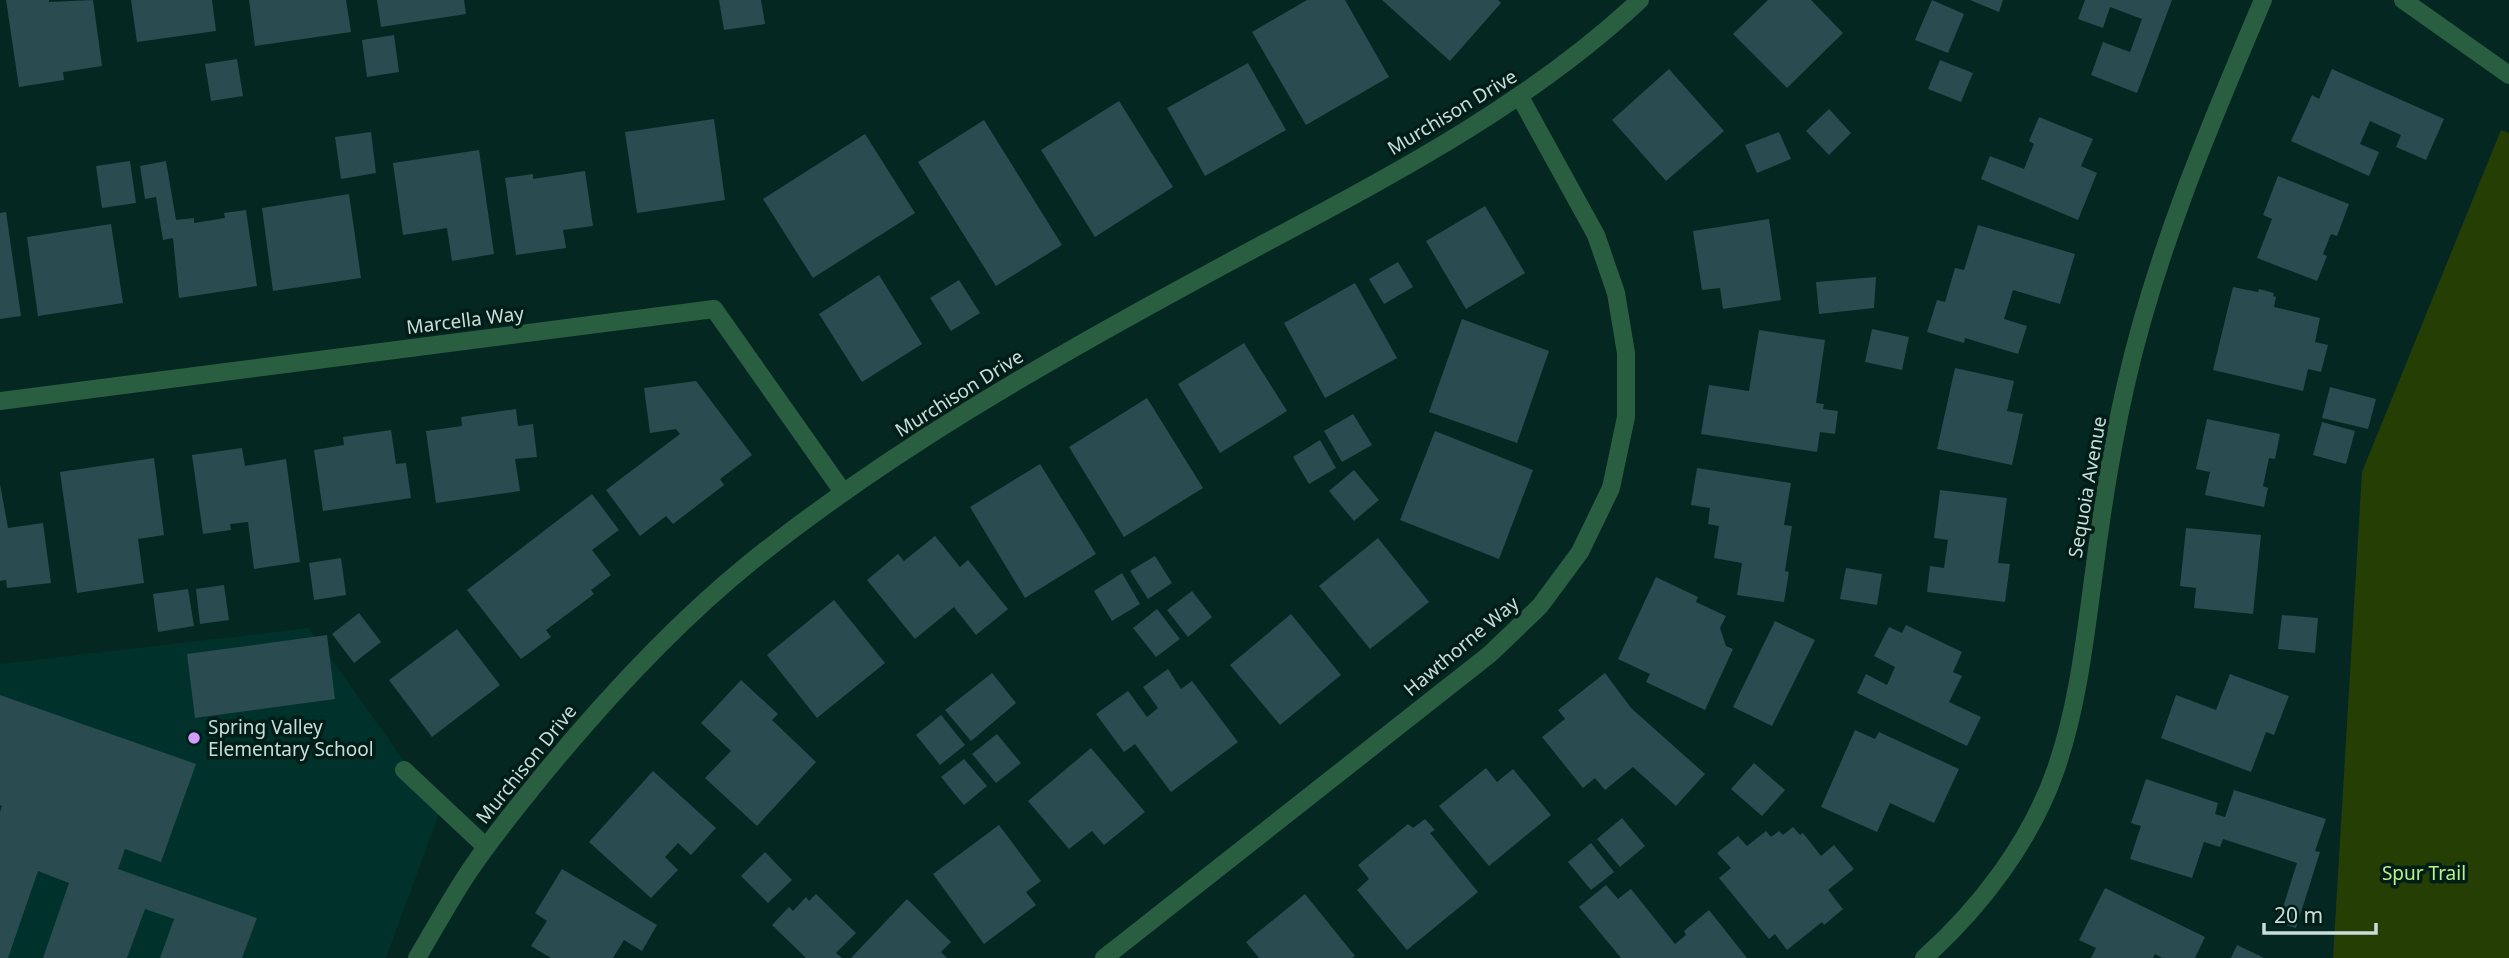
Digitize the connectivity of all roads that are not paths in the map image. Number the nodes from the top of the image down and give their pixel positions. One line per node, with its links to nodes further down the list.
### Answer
1 (1640, 0): 5 (street, Murchison Drive)
2 (2263, 0): 12 (street, Sequoia Avenue)
3 (2403, 0): 4 (street)
4 (2509, 75)
5 (1520, 97): 7 (street, Murchison Drive); 11 (street, Hawthorne Way)
6 (0, 401): 7 (street, Marcella Way)
7 (843, 492): 9 (street, Murchison Drive)
8 (404, 770): 9 (street)
9 (486, 847): 10 (street, Murchison Drive)
10 (417, 958)
11 (1104, 958)
12 (1924, 958)

